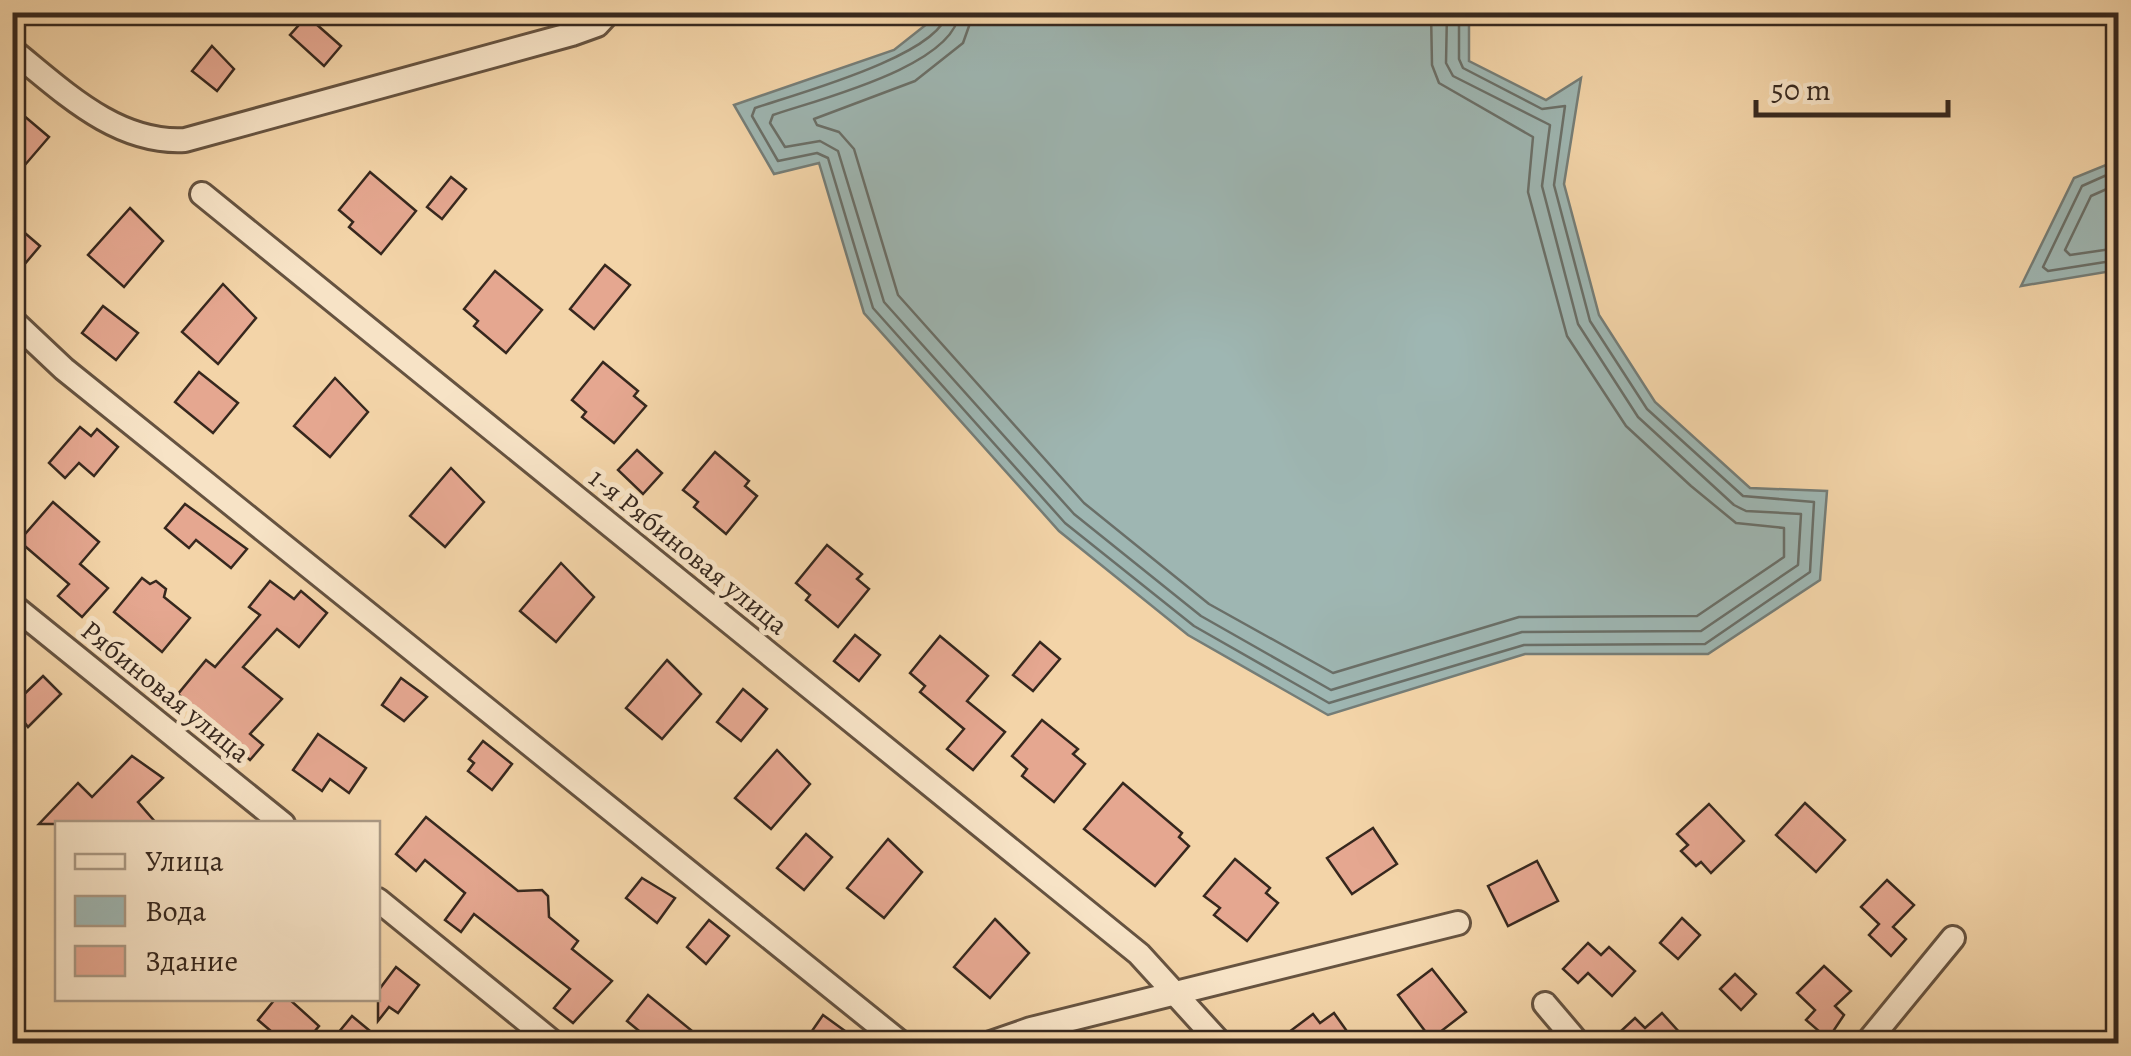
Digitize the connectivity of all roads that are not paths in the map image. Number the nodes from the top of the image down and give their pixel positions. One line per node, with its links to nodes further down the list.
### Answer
1 (610, 12): 2 (street)
2 (17, 64)
3 (202, 194): 10 (street, 1-я Рябиновая улица)
4 (12, 320): 13 (street)
5 (12, 606): 6 (street, Рябиновая улица)
6 (279, 821)
7 (380, 902): 12 (street)
8 (1458, 923): 10 (street)
9 (1953, 938): 17 (street)
10 (1178, 992): 14 (street); 15 (street, 1-я Рябиновая улица)
11 (1545, 1004): 16 (street)
12 (556, 1044)
13 (902, 1044)
14 (988, 1044)
15 (1221, 1044)
16 (1579, 1044)
17 (1866, 1044)

